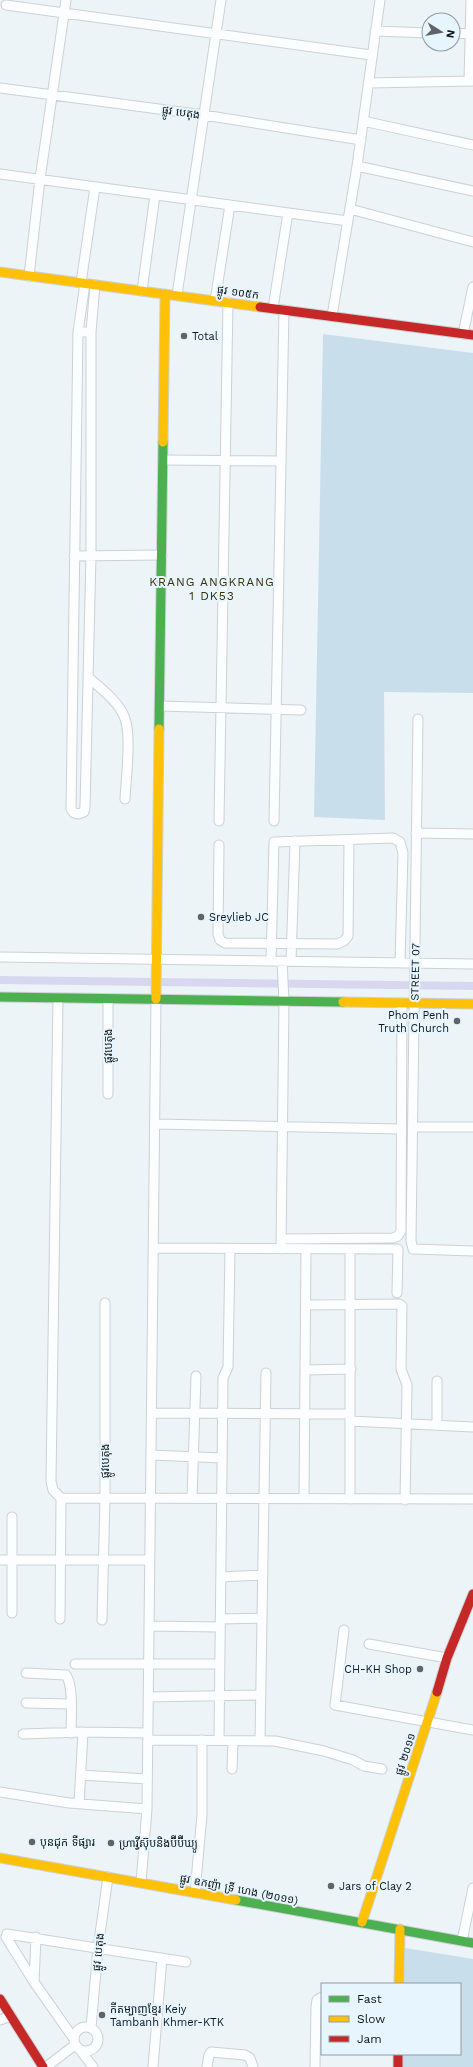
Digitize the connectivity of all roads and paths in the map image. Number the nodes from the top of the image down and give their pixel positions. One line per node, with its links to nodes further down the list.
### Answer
1 (66, 0): 6 (street)
2 (221, 0): 11 (street)
3 (380, 0): 7 (street)
4 (471, 0): 10 (street)
5 (6, 5): 6 (street)
6 (64, 14): 11 (street); 16 (street)
7 (375, 31): 8 (street); 12 (street)
8 (421, 32)
9 (461, 33): 10 (street)
10 (470, 34): 13 (street)
11 (216, 35): 12 (street); 17 (street)
12 (372, 55): 14 (street)
13 (471, 81): 14 (street)
14 (368, 83): 18 (street)
15 (0, 88): 16 (street, ផ្លូវ បេតុង)
16 (53, 94): 17 (street, ផ្លូវ បេតុង); 23 (street)
17 (204, 115): 19 (street, ផ្លូវ បេតុង); 27 (street)
18 (363, 121): 19 (street); 20 (street)
19 (360, 140): 21 (street)
20 (473, 145)
21 (356, 166): 25 (street); 29 (street)
22 (0, 174): 23 (street)
23 (40, 179): 24 (street); 34 (street)
24 (95, 187): 26 (street); 35 (street)
25 (473, 191)
26 (155, 195): 27 (street); 38 (street)
27 (191, 200): 28 (street); 40 (street)
28 (230, 205): 30 (street); 41 (street)
29 (350, 209): 31 (street); 32 (street)
30 (288, 213): 31 (street); 43 (street)
31 (348, 221): 45 (street)
32 (473, 242)
33 (0, 272): 34 (main road, ផ្លូវ ១០៥ក)
34 (29, 276): 35 (main road, ផ្លូវ ១០៥ក)
35 (83, 283): 36 (main road, ផ្លូវ ១០៥ក); 46 (street)
36 (95, 285): 38 (main road, ផ្លូវ ១០៥ក); 47 (street)
37 (473, 287): 48 (street)
38 (142, 291): 39 (main road, ផ្លូវ ១០៥ក)
39 (165, 294): 40 (main road, ផ្លូវ ១០៥ក); 50 (main road)
40 (177, 295): 41 (main road, ផ្លូវ ១០៥ក)
41 (215, 301): 42 (main road, ផ្លូវ ១០៥ក)
42 (228, 302): 43 (main road, ផ្លូវ ១០៥ក); 51 (street)
43 (273, 308): 44 (main road, ផ្លូវ ១០៥ក)
44 (284, 310): 45 (main road, ផ្លូវ ១០៥ក); 52 (street)
45 (332, 316): 48 (main road, ផ្លូវ ១០៥ក)
46 (78, 332): 47 (street); 55 (street)
47 (91, 332): 53 (street)
48 (463, 334): 49 (main road, ផ្លូវ ១០៥ក)
49 (473, 335)
50 (163, 460): 51 (street); 54 (main road)
51 (226, 461): 52 (street); 58 (street)
52 (281, 462): 59 (street)
53 (91, 555): 54 (street); 55 (street); 56 (street)
54 (162, 555): 57 (main road)
55 (74, 556): 56 (street)
56 (88, 677): 62 (street)
57 (160, 706): 58 (street); 74 (main road)
58 (221, 708): 59 (street); 63 (street)
59 (276, 710): 60 (street); 64 (street)
60 (301, 710)
61 (418, 719): 65 (street, STREET 07)
62 (125, 799)
63 (219, 821)
64 (274, 821)
65 (416, 833): 66 (street); 78 (street, STREET 07)
66 (473, 834)
67 (295, 841): 68 (street); 70 (street); 71 (street)
68 (349, 841): 71 (street); 75 (street)
69 (220, 845): 70 (street)
70 (271, 943): 71 (street); 73 (street)
71 (291, 944): 76 (street)
72 (0, 957): 74 (street)
73 (271, 961): 74 (street); 76 (street)
74 (157, 962): 79 (main road)
75 (400, 963): 76 (street); 78 (street)
76 (285, 964): 81 (street)
77 (473, 964): 78 (street)
78 (415, 967): 84 (street, STREET 07)
79 (156, 995): 81 (main road); 83 (main road); 88 (street)
80 (0, 997): 82 (main road)
81 (284, 997): 85 (main road); 91 (street)
82 (58, 998): 83 (main road); 122 (street)
83 (108, 999): 87 (street, ផ្លូវបេតុង)
84 (414, 1000): 85 (main road); 86 (main road); 89 (street, STREET 07)
85 (402, 1003): 92 (street)
86 (473, 1004)
87 (108, 1094)
88 (155, 1124): 91 (street); 94 (street)
89 (413, 1127): 90 (street); 99 (street, STREET 07)
90 (473, 1127)
91 (283, 1128): 92 (street); 93 (street)
92 (400, 1128): 93 (street)
93 (282, 1240): 96 (street)
94 (153, 1248): 95 (street); 110 (street)
95 (230, 1249): 96 (street); 109 (street)
96 (282, 1249): 97 (street)
97 (306, 1249): 98 (street); 102 (street)
98 (350, 1249): 100 (street); 103 (street)
99 (473, 1250)
100 (397, 1293)
101 (105, 1303): 121 (street, ផ្លូវបេតុង)
102 (306, 1305): 103 (street); 105 (street)
103 (351, 1305): 104 (street); 115 (street)
104 (351, 1369): 105 (street); 114 (street)
105 (305, 1370): 113 (street)
106 (266, 1373): 112 (street)
107 (196, 1376): 111 (street)
108 (437, 1381): 116 (street)
109 (222, 1412): 111 (street); 112 (street); 120 (street)
110 (152, 1413): 111 (street); 118 (street)
111 (194, 1413): 119 (street)
112 (266, 1413): 113 (street); 126 (street)
113 (305, 1413): 114 (street); 127 (street)
114 (350, 1418): 115 (street); 128 (street)
115 (407, 1423): 116 (street); 130 (street)
116 (437, 1425): 117 (street)
117 (473, 1427)
118 (151, 1455): 119 (street); 123 (street)
119 (193, 1457): 120 (street); 124 (street)
120 (222, 1458): 125 (street)
121 (105, 1497): 122 (street); 123 (street); 135 (street, ផ្លូវបេតុង)
122 (61, 1498): 134 (street)
123 (150, 1498): 124 (street); 136 (street)
124 (192, 1498): 125 (street)
125 (222, 1498): 126 (street); 138 (street)
126 (264, 1498): 127 (street); 137 (street)
127 (304, 1498): 128 (street)
128 (350, 1499): 130 (street)
129 (473, 1499): 130 (street)
130 (405, 1500)
131 (12, 1517): 133 (street)
132 (0, 1560): 133 (street)
133 (12, 1560): 134 (street); 140 (street)
134 (60, 1560): 135 (street); 142 (street)
135 (103, 1560): 136 (street); 143 (street, ផ្លូវបេតុង)
136 (150, 1560): 145 (street)
137 (263, 1575): 138 (street); 141 (street)
138 (221, 1577): 144 (street)
139 (473, 1594): 148 (main road, ផ្លូវ ២០១១)
140 (12, 1613)
141 (262, 1618): 144 (street); 153 (street)
142 (60, 1619)
143 (102, 1620)
144 (220, 1623): 145 (street); 151 (street)
145 (149, 1626): 150 (street)
146 (344, 1630): 158 (street)
147 (369, 1644): 148 (street)
148 (446, 1658): 158 (main road, ផ្លូវ ២០១១)
149 (74, 1664): 150 (street)
150 (148, 1664): 151 (street); 155 (street)
151 (220, 1664): 154 (street)
152 (26, 1673): 157 (street)
153 (261, 1695): 154 (street); 167 (street)
154 (220, 1696): 155 (street); 165 (street)
155 (148, 1697): 163 (street)
156 (26, 1703): 157 (street)
157 (71, 1704): 161 (street)
158 (428, 1722): 159 (street); 180 (main road, ផ្លូវ ២០១១)
159 (473, 1730)
160 (83, 1732): 161 (street); 163 (street); 170 (street)
161 (71, 1733): 162 (street)
162 (23, 1734)
163 (148, 1736): 164 (street); 171 (street)
164 (202, 1740): 165 (street); 179 (street)
165 (219, 1740): 166 (street)
166 (232, 1740): 167 (street); 168 (street)
167 (260, 1741): 169 (street)
168 (232, 1769)
169 (382, 1769)
170 (81, 1775): 171 (street); 173 (street)
171 (147, 1779): 174 (street)
172 (0, 1792): 173 (street)
173 (79, 1804): 174 (street)
174 (147, 1809): 177 (street)
175 (0, 1858): 176 (main road, ផ្លូវ ឧកញ៉ា ទ្រី ហេង (២០១១))
176 (108, 1876): 177 (main road, ផ្លូវ ឧកញ៉ា ទ្រី ហេង (២០១១)); 185 (street, ផ្លូវ បេតុង)
177 (141, 1882): 179 (main road, ផ្លូវ ឧកញ៉ា ទ្រី ហេង (២០១១))
178 (473, 1888): 183 (street)
179 (195, 1892): 180 (main road, ផ្លូវ ឧកញ៉ា ទ្រី ហេង (២០១១))
180 (362, 1922): 181 (main road, ផ្លូវ ឧកញ៉ា ទ្រី ហេង (២០១១))
181 (400, 1929): 183 (main road, ផ្លូវ ឧកញ៉ា ទ្រី ហេង (២០១១)); 189 (main road)
182 (36, 1937): 185 (street); 188 (street); 188 (street)
183 (462, 1942): 184 (main road, ផ្លូវ ឧកញ៉ា ទ្រី ហេង (២០១១))
184 (473, 1944)
185 (98, 1948): 186 (street); 194 (street, ផ្លូវ បេតុង)
186 (162, 1958): 187 (street); 199 (street)
187 (186, 1962)
188 (34, 1982): 195 (street)
189 (400, 1983)
190 (321, 1998): 202 (street)
191 (0, 1999): 192 (main road)
192 (11, 2016): 193 (street); 197 (main road)
193 (0, 2020)
194 (91, 2028): 195 (street); 195 (street)
195 (77, 2045): 197 (street); 198 (street)
196 (398, 2055): 203 (main road)
197 (44, 2067)
198 (93, 2067)
199 (153, 2067)
200 (207, 2067): 201 (street)
201 (253, 2067)
202 (315, 2067)
203 (398, 2067)

